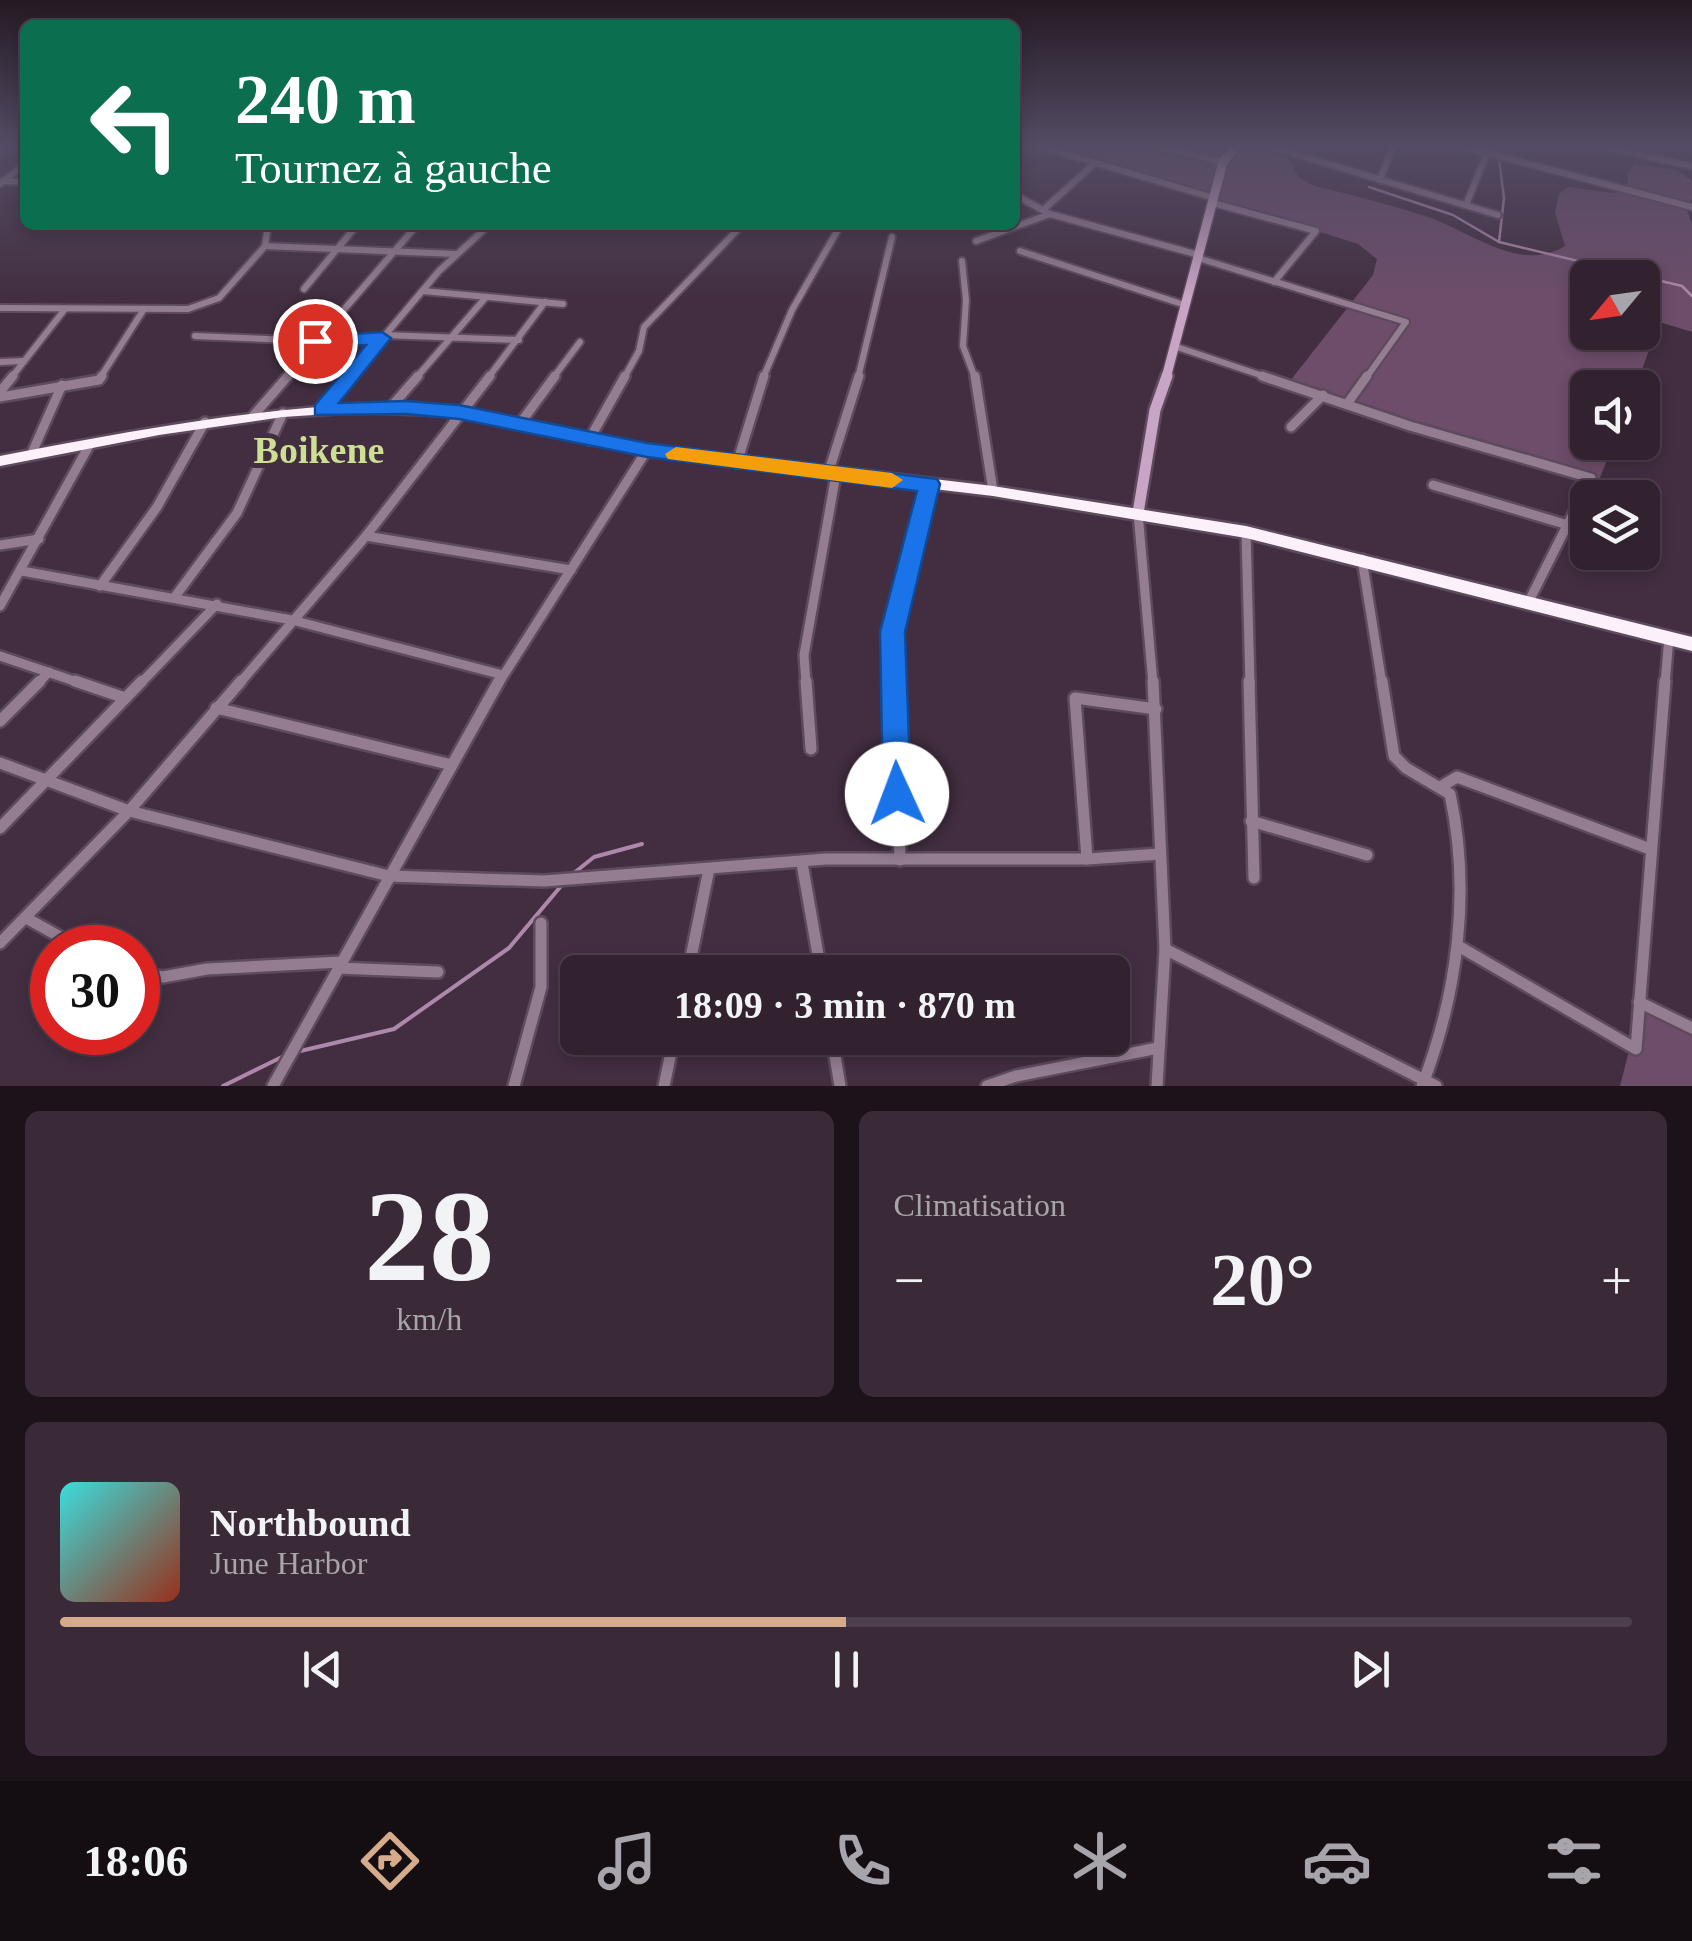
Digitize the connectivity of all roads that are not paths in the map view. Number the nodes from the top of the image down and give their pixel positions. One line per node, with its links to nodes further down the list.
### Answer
1 (1020, 197): 11 (street)
2 (1062, 197): 11 (street)
3 (1202, 197): 8 (street)
4 (1214, 197): 8 (street)
5 (1437, 197): 9 (street)
6 (1469, 197): 9 (street)
7 (1653, 197): 10 (street)
8 (1213, 200): 28 (street); 31 (street)
9 (1466, 205): 12 (street)
10 (1692, 207)
11 (1047, 212): 13 (street); 28 (street)
12 (1498, 215)
13 (1020, 223)
14 (267, 230): 23 (street)
15 (353, 230): 24 (street)
16 (413, 230): 25 (street)
17 (485, 230): 27 (street)
18 (737, 230): 62 (street)
19 (837, 230): 67 (street)
20 (1003, 230): 22 (street)
21 (892, 238): 68 (street)
22 (976, 241)
23 (265, 246): 24 (street); 40 (street)
24 (335, 250): 25 (street); 32 (street)
25 (396, 250): 27 (street); 45 (street)
26 (1020, 252): 37 (street)
27 (456, 254): 30 (street)
28 (1198, 257): 31 (street); 37 (street)
29 (962, 260): 71 (street)
30 (439, 271): 33 (street)
31 (1274, 282): 53 (street)
32 (304, 289)
33 (423, 292): 34 (street); 43 (street)
34 (486, 297): 35 (street); 42 (street)
35 (545, 302): 36 (street); 44 (street)
36 (563, 304)
37 (1185, 305): 47 (street)
38 (0, 308): 39 (street)
39 (65, 309): 40 (street); 48 (street)
40 (144, 309): 50 (street)
41 (195, 336): 45 (street)
42 (453, 336): 43 (street); 44 (street); 54 (street)
43 (383, 337): 45 (street); 55 (street)
44 (519, 340): 56 (street)
45 (315, 341): 58 (street)
46 (580, 342): 60 (street)
47 (1177, 347): 52 (street); 72 (street)
48 (24, 361): 49 (street); 51 (street)
49 (0, 362)
50 (64, 383): 51 (street); 65 (street)
51 (0, 395)
52 (1323, 396): 53 (street); 61 (street)
53 (1347, 404): 73 (street)
54 (390, 408): 55 (highway); 56 (highway)
55 (322, 410): 57 (highway)
56 (459, 412): 60 (highway); 75 (street)
57 (283, 413): 58 (highway); 82 (street)
58 (253, 416): 59 (highway)
59 (205, 422): 63 (highway); 81 (street)
60 (518, 425): 62 (highway)
61 (1291, 427)
62 (589, 440): 64 (highway)
63 (90, 444): 65 (highway); 76 (street)
64 (647, 450): 67 (highway); 79 (street)
65 (31, 455): 66 (highway)
66 (0, 461)
67 (737, 463): 68 (highway)
68 (832, 474): 69 (highway); 96 (street)
69 (929, 484): 71 (highway); 108 (street)
70 (1433, 485): 73 (street)
71 (992, 491): 72 (highway)
72 (1138, 513): 74 (highway); 94 (street)
73 (1568, 525): 83 (street)
74 (1246, 532): 78 (highway); 102 (street)
75 (366, 536): 79 (street); 86 (street)
76 (39, 539): 77 (street); 80 (street)
77 (0, 545)
78 (1362, 559): 83 (highway); 100 (street)
79 (571, 570): 91 (street)
80 (22, 571): 81 (street); 85 (street)
81 (100, 586): 82 (street)
82 (174, 598): 84 (street)
83 (1530, 600): 87 (highway)
84 (217, 604): 86 (street); 92 (street)
85 (0, 606)
86 (292, 620): 91 (street); 93 (street)
87 (1670, 637): 88 (highway); 104 (street)
88 (1692, 644)
89 (0, 656): 90 (street)
90 (48, 672): 92 (street); 95 (street)
91 (503, 676): 98 (street)
92 (124, 698): 99 (street)
93 (216, 708): 98 (street); 101 (street)
94 (1156, 709): 105 (street); 107 (street)
95 (0, 721)
96 (811, 749)
97 (0, 762): 99 (street)
98 (452, 765): 111 (street)
99 (46, 780): 101 (street); 103 (street)
100 (1442, 786): 104 (street); 117 (street)
101 (129, 811): 111 (street); 113 (street)
102 (1251, 821): 106 (street); 112 (street)
103 (0, 828)
104 (1650, 849): 124 (street)
105 (1160, 854): 107 (street); 118 (street)
106 (1367, 855)
107 (1087, 859): 108 (street)
108 (900, 860): 109 (street)
109 (802, 864): 110 (street); 120 (street)
110 (709, 870): 111 (street); 119 (street)
111 (389, 876): 121 (street)
112 (1254, 878)
113 (28, 919): 115 (street); 116 (street)
114 (541, 924): 131 (street)
115 (39, 925)
116 (0, 944)
117 (1460, 947): 124 (street); 129 (street)
118 (1165, 949): 126 (street); 129 (street)
119 (692, 955)
120 (818, 955)
121 (340, 965): 122 (street); 123 (street); 130 (street)
122 (438, 972)
123 (160, 976)
124 (1639, 1002): 125 (street)
125 (1692, 1028)
126 (1158, 1048): 134 (street); 135 (street)
127 (670, 1055): 132 (street)
128 (835, 1055): 133 (street)
129 (1427, 1084)
130 (272, 1086)
131 (514, 1086)
132 (664, 1086)
133 (840, 1086)
134 (986, 1086)
135 (1158, 1086)

